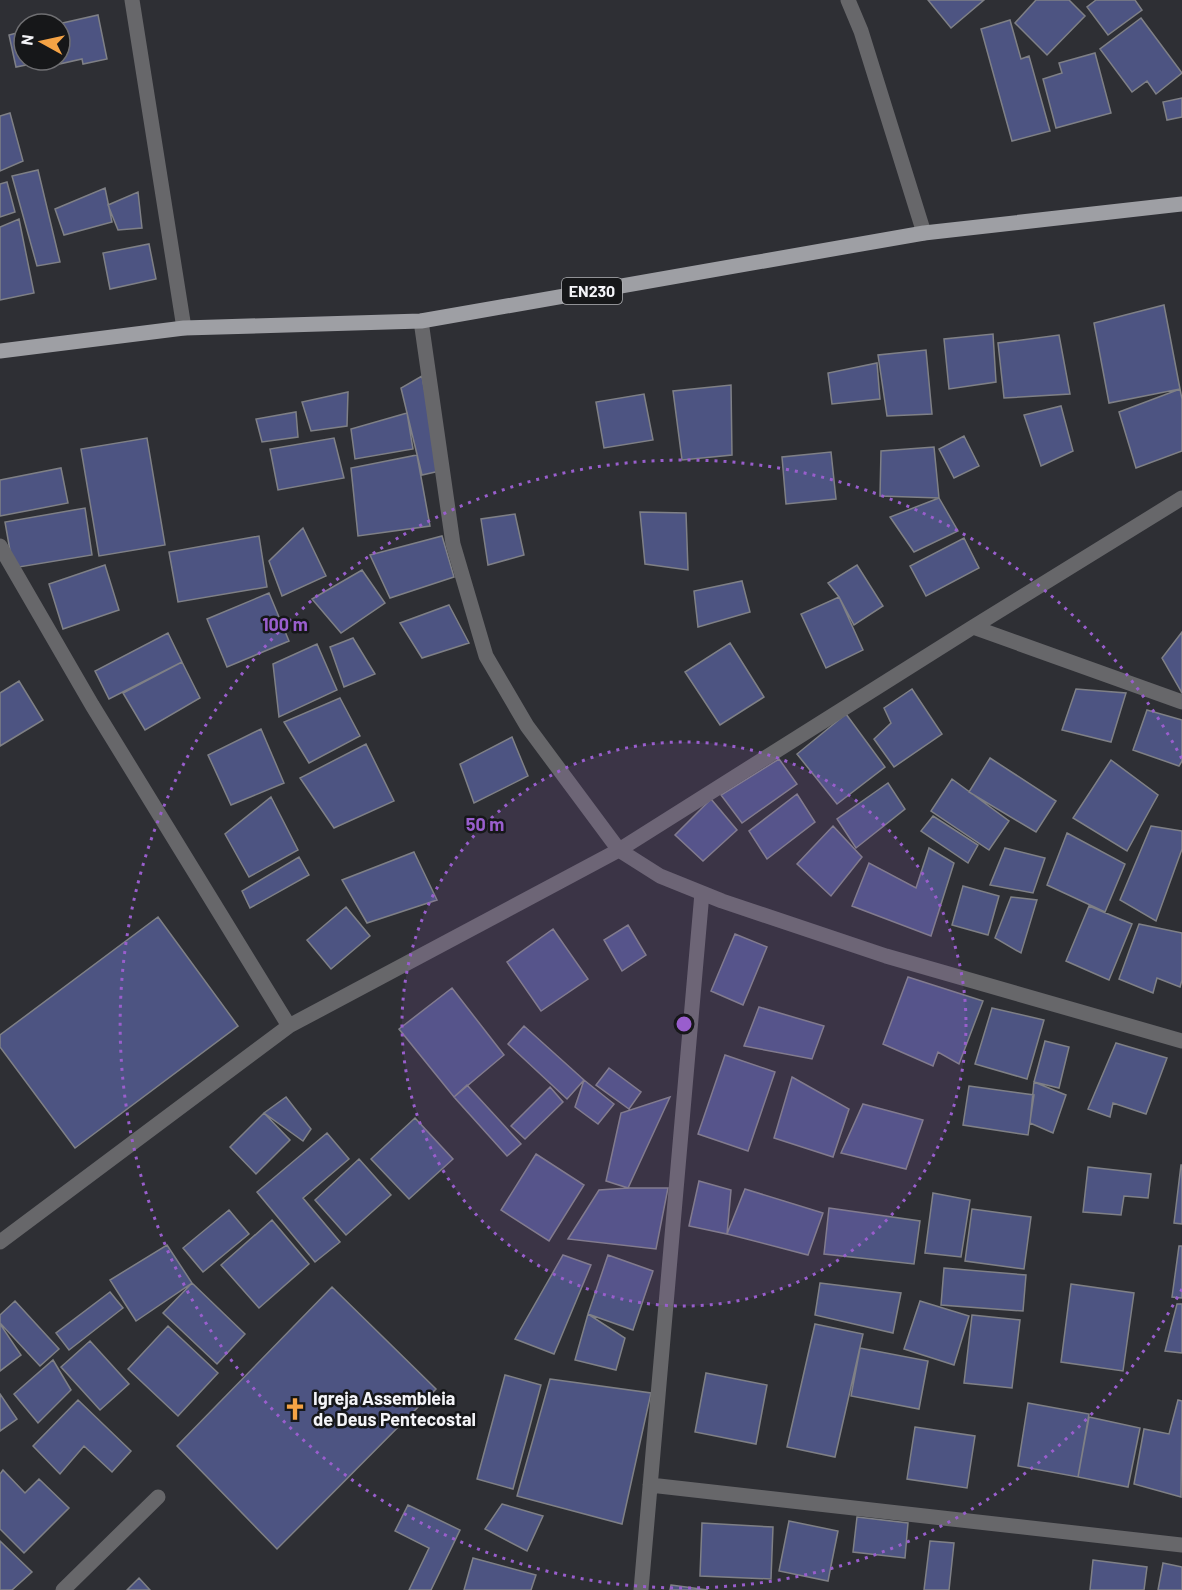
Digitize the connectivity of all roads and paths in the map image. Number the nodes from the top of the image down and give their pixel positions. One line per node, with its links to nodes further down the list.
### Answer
1 (132, 0): 6 (street)
2 (848, 0): 4 (street)
3 (1182, 204): 4 (main road, EN230)
4 (924, 233): 5 (main road, EN230)
5 (421, 321): 6 (main road, EN230); 12 (street)
6 (184, 328): 7 (main road, EN230)
7 (0, 351)
8 (1182, 498): 10 (street)
9 (0, 546): 14 (street)
10 (973, 627): 11 (street); 12 (street)
11 (1182, 702)
12 (619, 850): 13 (street); 14 (street)
13 (702, 893): 15 (street); 17 (street)
14 (289, 1026): 16 (street)
15 (1182, 1041)
16 (0, 1242)
17 (650, 1485): 19 (street); 21 (street)
18 (158, 1497): 20 (street)
19 (1182, 1545)
20 (63, 1590)
21 (641, 1590)

